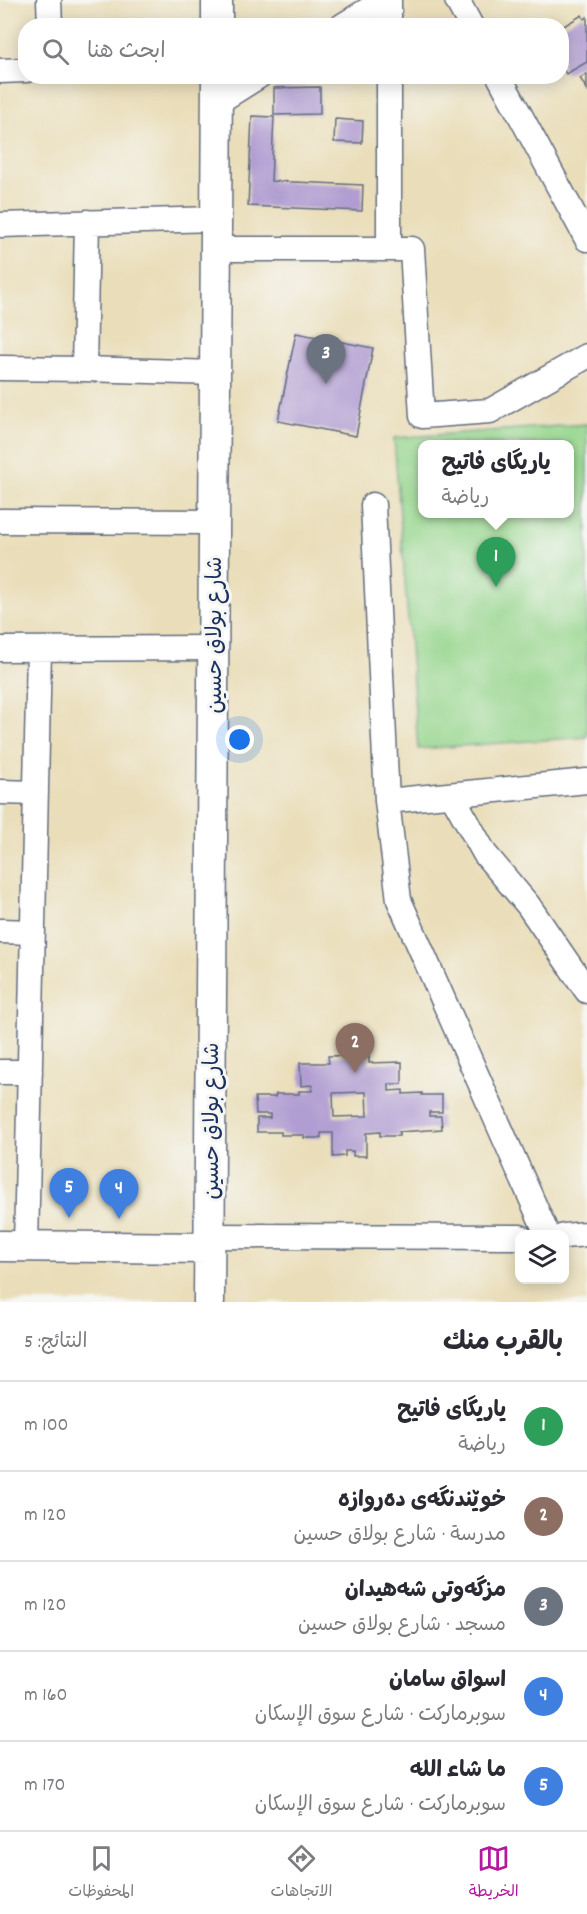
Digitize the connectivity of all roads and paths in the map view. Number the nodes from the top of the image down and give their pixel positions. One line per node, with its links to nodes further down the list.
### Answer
1 (49, 0): 6 (street)
2 (217, 0): 7 (street)
3 (384, 0): 8 (street)
4 (389, 0): 9 (street)
5 (457, 0): 10 (street)
6 (50, 18)
7 (217, 18)
8 (355, 18)
9 (389, 18)
10 (467, 18)
11 (18, 70): 12 (street)
12 (0, 71)
13 (235, 84): 16 (street)
14 (389, 84): 22 (street)
15 (503, 84): 20 (street)
16 (217, 90): 17 (street, شارع بولاق حسين)
17 (216, 219): 18 (street); 21 (street, شارع بولاق حسين)
18 (87, 222): 19 (street); 25 (street)
19 (0, 225)
20 (587, 238)
21 (215, 249): 22 (street); 26 (street, شارع بولاق حسين)
22 (389, 249): 23 (street)
23 (587, 356)
24 (0, 368): 25 (street)
25 (84, 369): 26 (street)
26 (215, 373): 29 (street, شارع بولاق حسين)
27 (373, 505): 37 (street)
28 (0, 521): 29 (street)
29 (213, 522): 30 (street, شارع بولاق حسين)
30 (213, 648): 32 (street); 47 (street, شارع بولاق حسين)
31 (0, 649): 32 (street)
32 (39, 649): 35 (street)
33 (587, 781): 36 (street)
34 (0, 792): 35 (street)
35 (36, 793): 39 (street)
36 (452, 795): 37 (street); 40 (street)
37 (387, 801): 43 (street)
38 (0, 931): 39 (street)
39 (33, 932): 42 (street)
40 (587, 991)
41 (0, 1072): 42 (street)
42 (30, 1072): 48 (street)
43 (545, 1230)
44 (587, 1234): 45 (street)
45 (569, 1236)
46 (515, 1237): 47 (street)
47 (209, 1242): 48 (street); 49 (street, شارع بولاق حسين)
48 (13, 1246)
49 (209, 1302)

